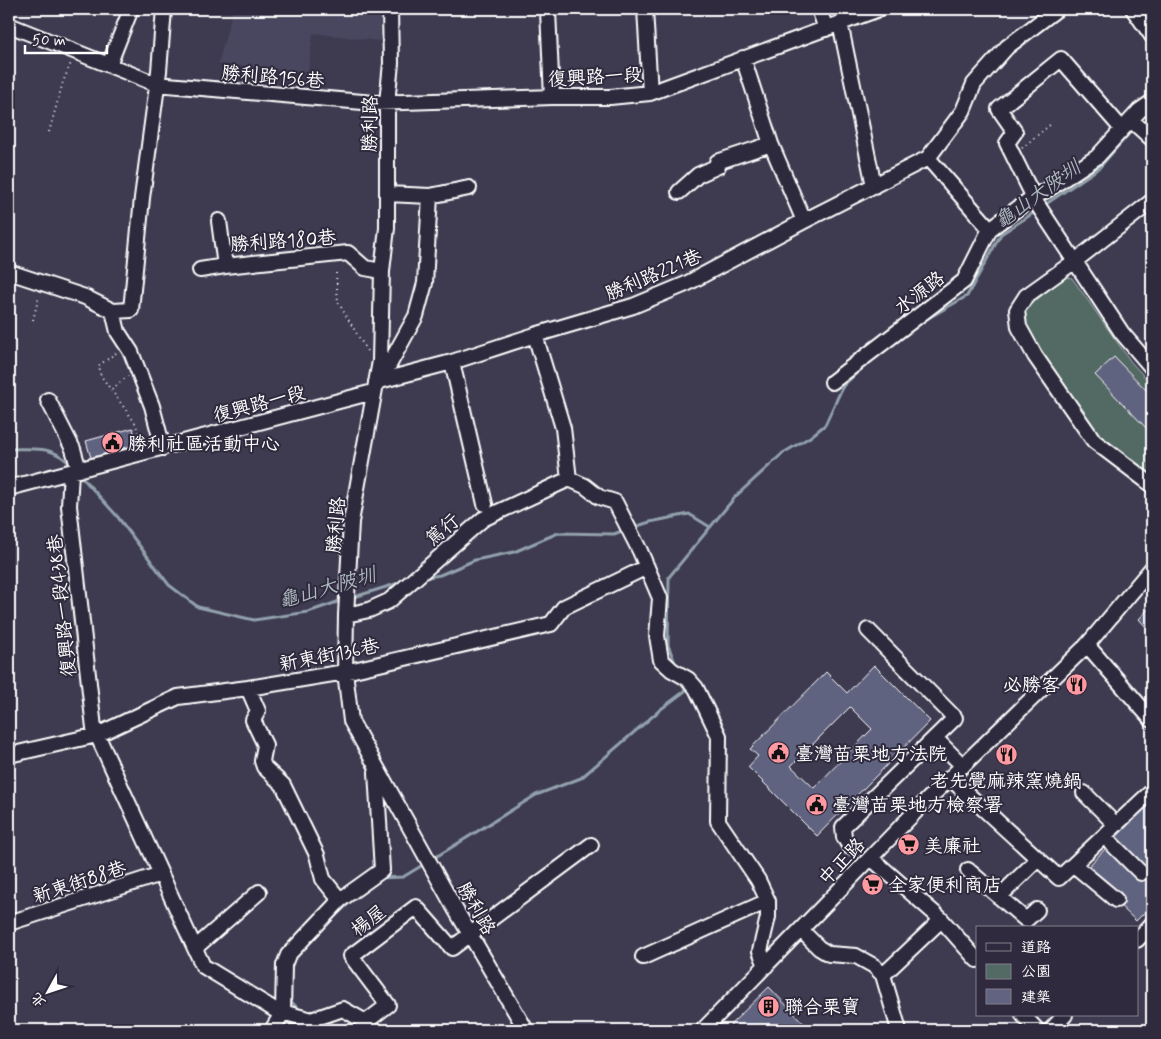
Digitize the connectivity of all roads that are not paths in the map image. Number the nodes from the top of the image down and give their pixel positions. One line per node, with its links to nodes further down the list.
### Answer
1 (131, 9): 15 (street)
2 (164, 9): 16 (street)
3 (390, 9): 19 (street, 勝利路)
4 (645, 9): 17 (street)
5 (820, 9): 12 (street)
6 (879, 9): 10 (street, 復興路一段)
7 (1057, 9): 24 (street)
8 (1133, 9): 13 (street)
9 (548, 11): 18 (street)
10 (840, 23): 12 (street, 復興路一段); 25 (street)
11 (9, 25): 15 (street, 勝利路156巷)
12 (826, 29): 14 (street, 復興路一段)
13 (1152, 36)
14 (743, 58): 17 (street, 復興路一段); 23 (street)
15 (109, 65): 16 (street, 勝利路156巷)
16 (156, 84): 19 (street, 勝利路156巷); 40 (street)
17 (650, 93): 18 (street, 復興路一段)
18 (552, 97): 19 (street, 復興路一段)
19 (387, 102): 28 (street, 勝利路)
20 (1152, 102): 21 (street, 水源路)
21 (1127, 124): 22 (street); 31 (street, 水源路); 31 (street)
22 (1152, 139)
23 (771, 144): 27 (street); 33 (street)
24 (928, 158): 25 (street, 勝利路221巷); 34 (street)
25 (874, 186): 33 (street, 勝利路221巷)
26 (469, 188): 29 (street)
27 (680, 192)
28 (387, 194): 29 (street); 38 (street, 勝利路)
29 (430, 196): 45 (street)
30 (1152, 201): 35 (street)
31 (1038, 205): 34 (street, 水源路); 35 (street)
32 (219, 221): 36 (street, 勝利路180巷)
33 (804, 221): 41 (street, 勝利路221巷)
34 (990, 229): 44 (street, 水源路)
35 (1075, 261): 43 (street); 50 (street)
36 (225, 266): 37 (street); 38 (street, 勝利路180巷)
37 (200, 270)
38 (382, 271): 45 (street, 勝利路)
39 (9, 272): 40 (street)
40 (113, 311): 47 (street)
41 (535, 335): 42 (street, 勝利路221巷); 49 (street)
42 (452, 362): 45 (street, 勝利路221巷); 52 (street)
43 (1152, 368)
44 (832, 382)
45 (375, 387): 47 (street, 復興路一段); 55 (street, 勝利路)
46 (48, 400): 48 (street)
47 (163, 448): 48 (street, 復興路一段)
48 (75, 471): 51 (street, 復興路一段); 61 (street, 復興路一段438巷)
49 (569, 480): 53 (street); 55 (street, 篤行)
50 (1152, 485)
51 (9, 488)
52 (485, 504)
53 (647, 568): 58 (street, 新東街136巷); 83 (street)
54 (1152, 568): 57 (street, 中正路)
55 (346, 615): 58 (street, 勝利路)
56 (868, 630): 62 (street)
57 (1087, 645): 60 (street); 65 (street, 中正路)
58 (346, 672): 59 (street, 新東街136巷); 64 (street, 勝利路)
59 (248, 688): 61 (street, 新東街136巷); 81 (street)
60 (1152, 720)
61 (97, 735): 63 (street, 新東街136巷); 78 (street, 復興路一段438巷)
62 (936, 738): 65 (street); 72 (street)
63 (9, 756)
64 (376, 766): 81 (street); 89 (street, 勝利路)
65 (963, 766): 66 (street, 中正路)
66 (950, 778): 73 (street, 中正路); 74 (street)
67 (1152, 791): 69 (street)
68 (1084, 793): 69 (street)
69 (1116, 825): 70 (street)
70 (1104, 836): 75 (street); 77 (street)
71 (591, 845): 89 (street)
72 (850, 847)
73 (871, 858): 85 (street); 88 (street, 中正路)
74 (1038, 859): 75 (street); 80 (street)
75 (1074, 865): 82 (street)
76 (968, 870): 80 (street)
77 (1141, 873)
78 (161, 874): 86 (street, 新東街88巷); 91 (street, 復興路一段438巷)
79 (259, 892): 91 (street)
80 (999, 897): 84 (street)
81 (340, 900): 96 (street)
82 (1116, 900)
83 (768, 901): 92 (street); 94 (street)
84 (1036, 910)
85 (940, 918): 93 (street); 95 (street)
86 (9, 923)
87 (1152, 924): 90 (street)
88 (801, 930): 94 (street, 中正路); 95 (street)
89 (470, 934): 99 (street, 楊屋); 101 (street, 勝利路)
90 (1138, 939)
91 (195, 948): 96 (street, 復興路一段438巷)
92 (643, 957)
93 (976, 959)
94 (766, 966): 102 (street, 中正路)
95 (883, 975): 103 (street)
96 (288, 1014): 99 (street, 復興路一段438巷); 100 (street)
97 (1024, 1016): 104 (street)
98 (1064, 1016): 105 (street)
99 (315, 1025)
100 (272, 1030)
101 (526, 1030)
102 (703, 1030)
103 (899, 1030)
104 (1037, 1030)
105 (1051, 1030)

